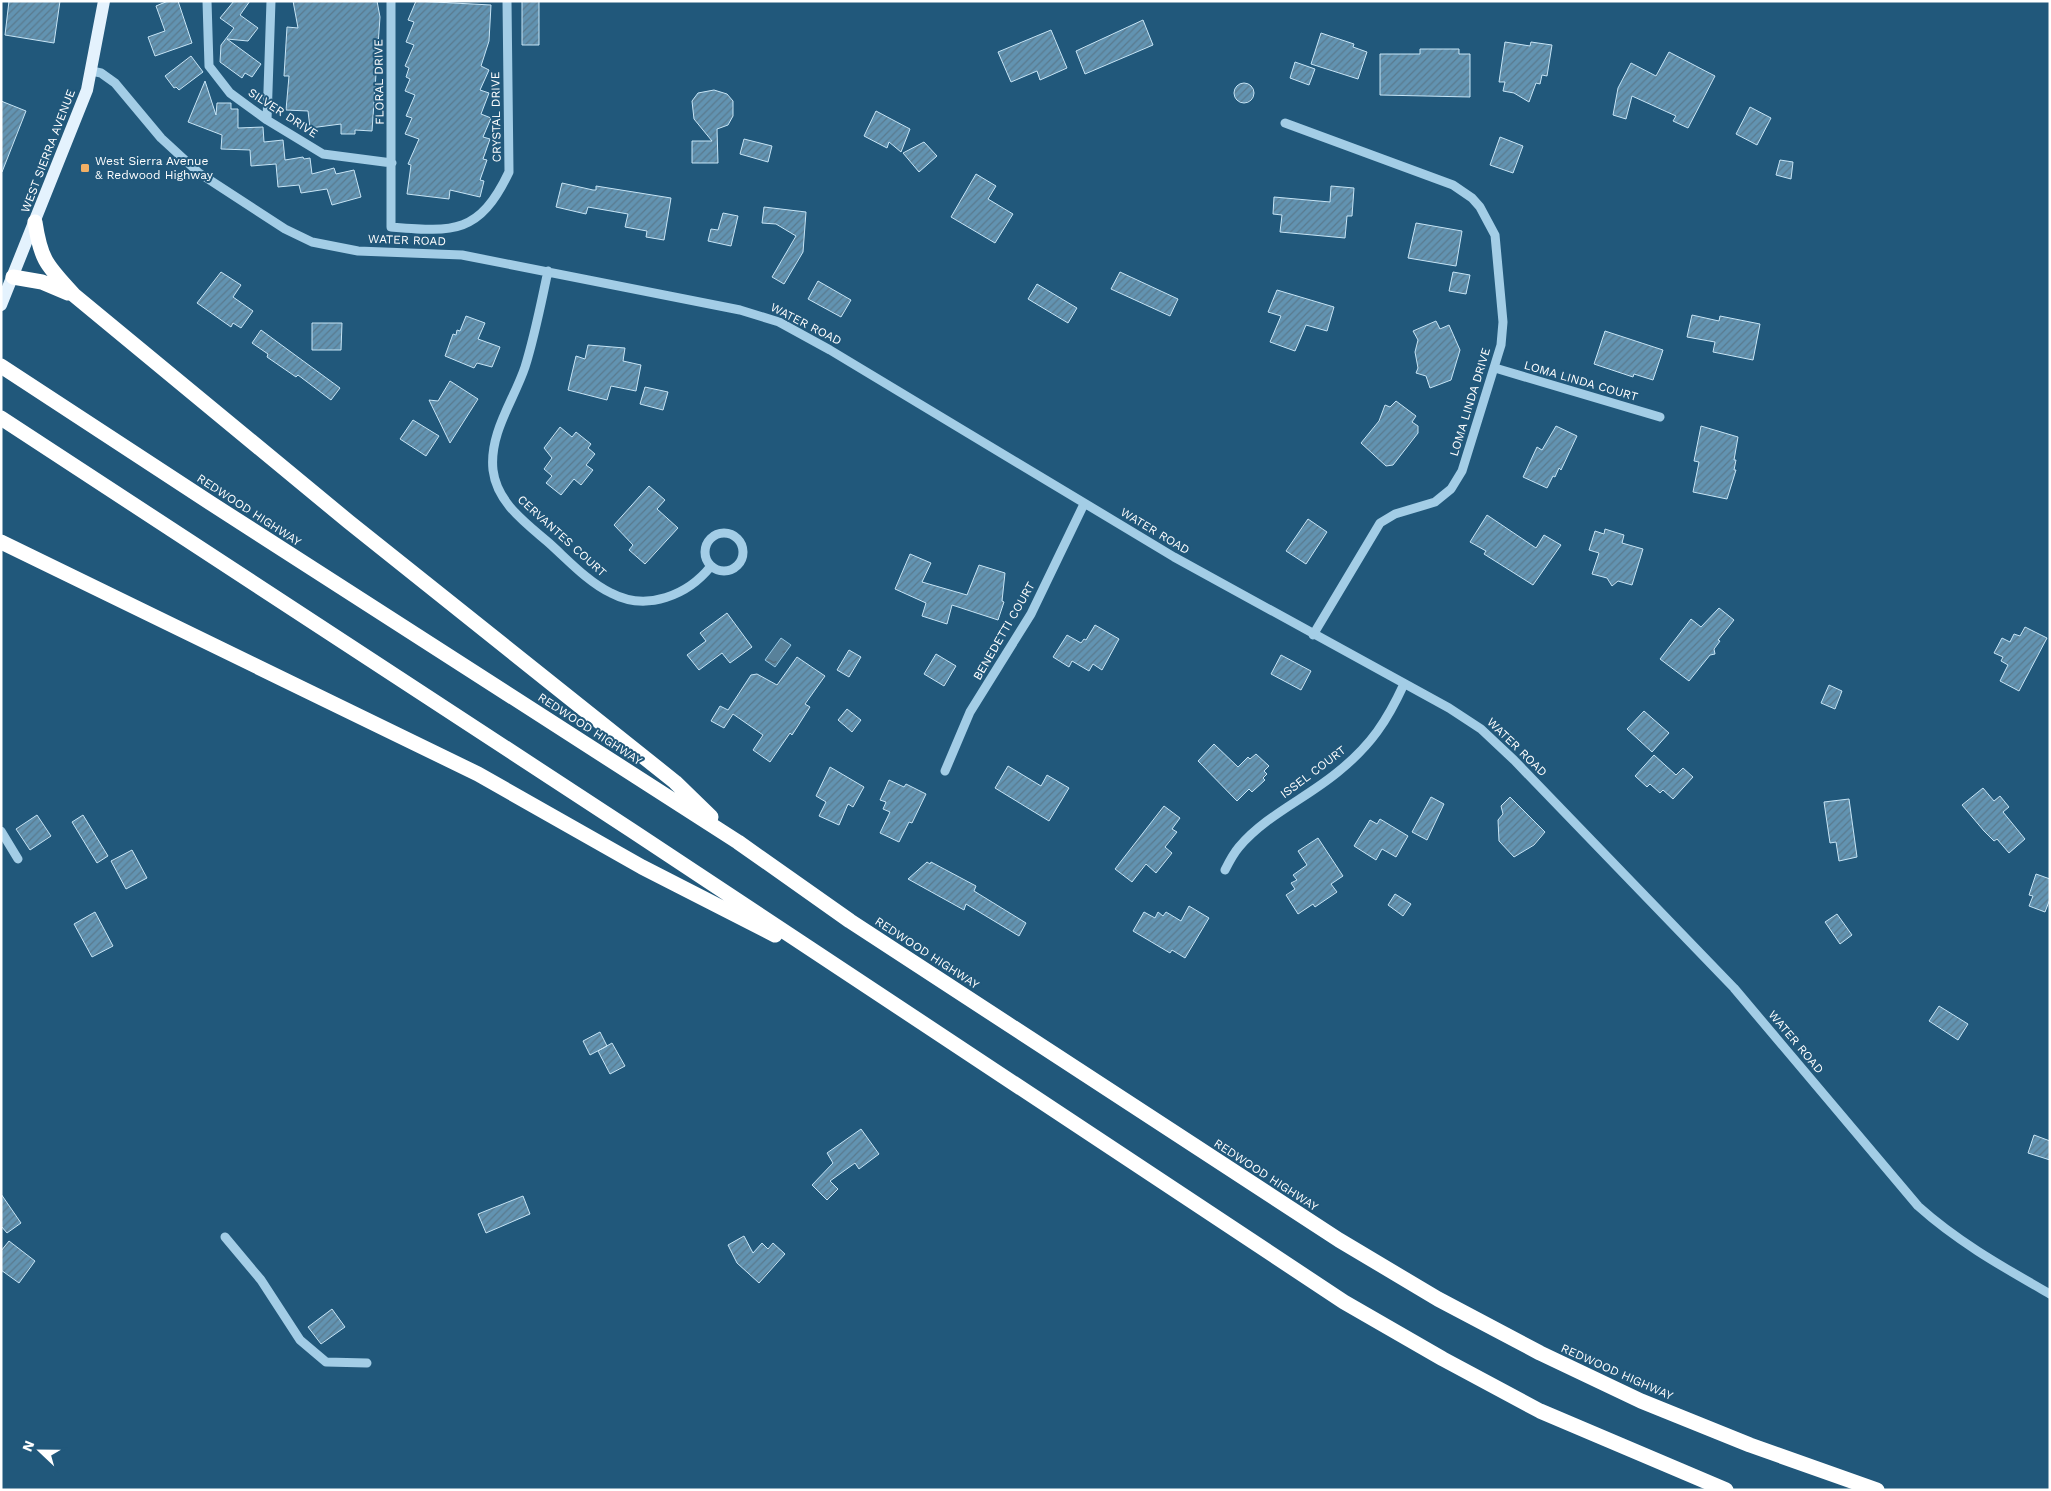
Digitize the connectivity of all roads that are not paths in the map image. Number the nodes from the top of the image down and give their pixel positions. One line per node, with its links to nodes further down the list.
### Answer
1 (104, 1): 6 (main road, WEST SIERRA AVENUE)
2 (207, 1): 7 (street, SILVER DRIVE)
3 (270, 1): 7 (street)
4 (390, 1): 9 (street, FLORAL DRIVE)
5 (507, 1): 9 (street, CRYSTAL DRIVE)
6 (92, 71): 10 (main road, WEST SIERRA AVENUE); 11 (street, WATER ROAD)
7 (267, 120): 9 (street, SILVER DRIVE)
8 (1285, 123): 16 (street, LOMA LINDA DRIVE)
9 (392, 163)
10 (35, 222): 12 (main road, WEST SIERRA AVENUE); 13 (highway)
11 (548, 271): 19 (street, WATER ROAD); 21 (street, CERVANTES COURT)
12 (13, 277): 13 (highway); 14 (main road, WEST SIERRA AVENUE)
13 (74, 295): 26 (highway)
14 (1, 305)
15 (1, 366): 26 (highway, REDWOOD HIGHWAY)
16 (1495, 368): 17 (street, LOMA LINDA COURT); 22 (street, LOMA LINDA DRIVE)
17 (1660, 417)
18 (1, 418): 29 (highway)
19 (1084, 504): 22 (street, WATER ROAD); 24 (street, BENEDETTI COURT)
20 (1, 542): 29 (highway)
21 (712, 566): 21 (street)
22 (1313, 635): 23 (street, WATER ROAD)
23 (1404, 684): 28 (street, ISSEL COURT); 31 (street, WATER ROAD)
24 (945, 770)
25 (1, 831): 27 (street)
26 (738, 842): 34 (highway, REDWOOD HIGHWAY)
27 (18, 859)
28 (1225, 870)
29 (843, 971): 33 (highway)
30 (225, 1237): 32 (street)
31 (2050, 1294)
32 (367, 1363)
33 (1726, 1490)
34 (1877, 1490)

